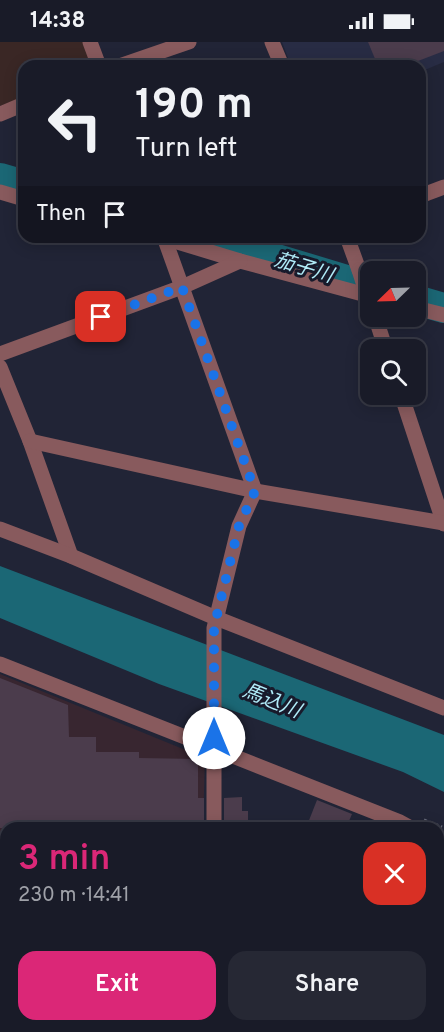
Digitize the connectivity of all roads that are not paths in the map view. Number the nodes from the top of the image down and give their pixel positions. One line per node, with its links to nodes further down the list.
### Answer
1 (90, 42): 4 (street)
2 (189, 42): 5 (street)
3 (272, 42): 6 (street)
4 (97, 60)
5 (136, 60)
6 (280, 60)
7 (18, 106): 8 (street)
8 (0, 114)
9 (444, 187): 11 (street)
10 (0, 192): 12 (street)
11 (426, 194)
12 (18, 197)
13 (165, 243): 18 (street)
14 (182, 243): 16 (street)
15 (349, 243): 17 (street, bridge)
16 (240, 261): 18 (street); 19 (street)
17 (360, 273)
18 (182, 287): 22 (street); 26 (street)
19 (360, 293)
20 (426, 310): 21 (street)
21 (444, 315)
22 (0, 354)
23 (0, 367): 25 (street)
24 (404, 405): 27 (street)
25 (30, 441): 26 (street); 29 (street)
26 (255, 491): 27 (street); 30 (street)
27 (444, 524)
28 (0, 529): 29 (street)
29 (71, 556): 30 (street)
30 (215, 622): 32 (street); 33 (street)
31 (0, 664): 33 (street)
32 (444, 708)
33 (215, 743): 34 (street); 35 (street)
34 (214, 822)
35 (389, 822)

